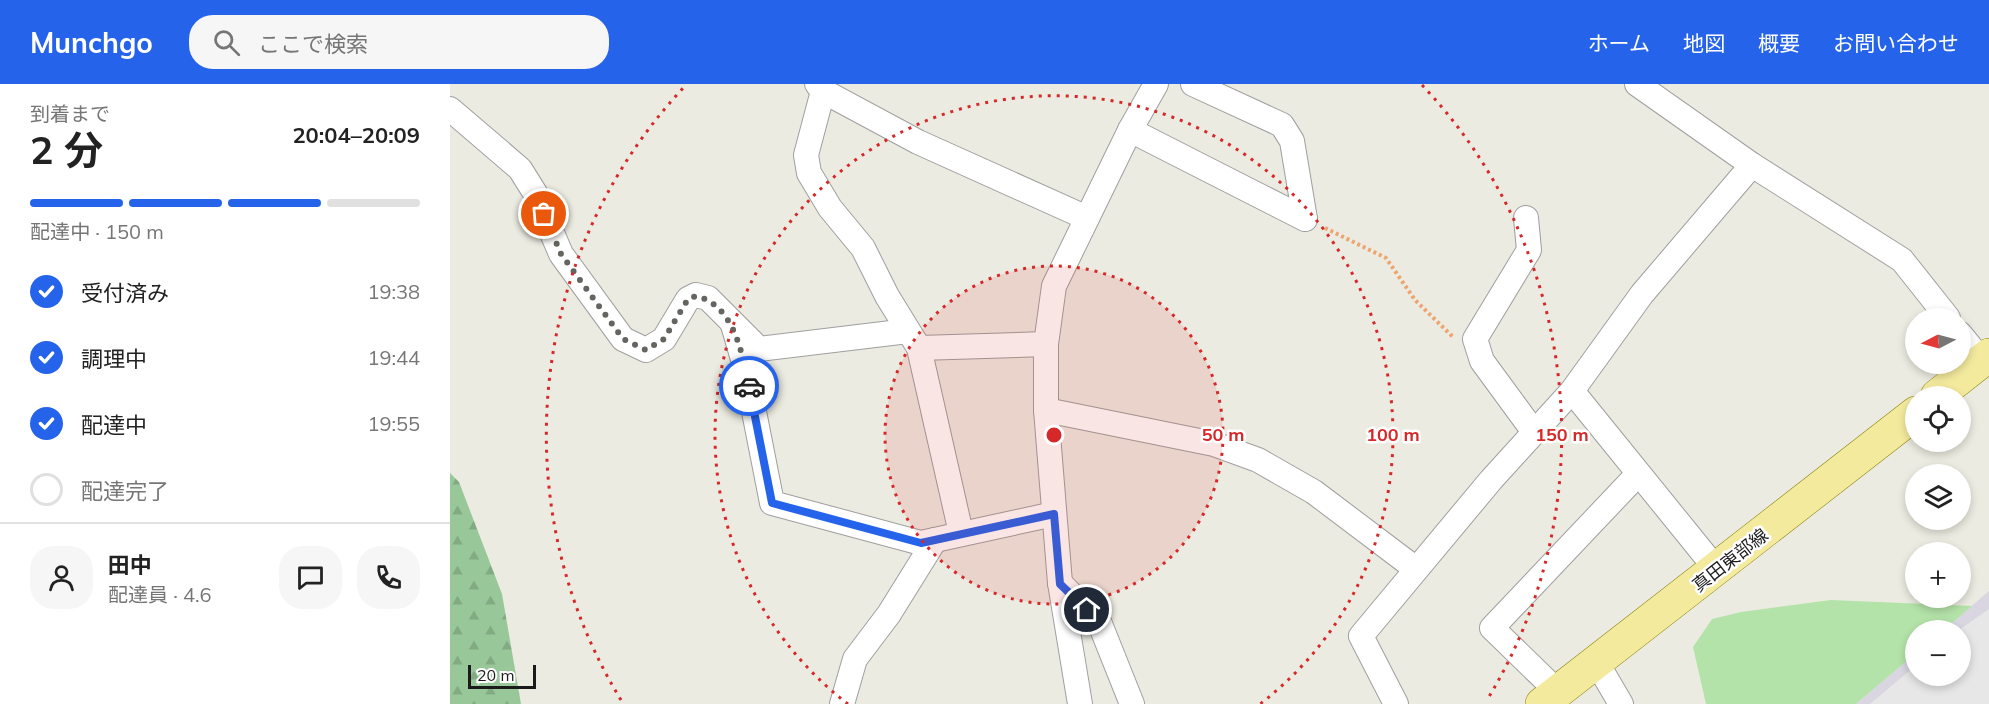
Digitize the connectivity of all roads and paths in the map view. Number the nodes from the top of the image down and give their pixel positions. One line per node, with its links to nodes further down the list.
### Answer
1 (1156, 84): 6 (street)
2 (1193, 84): 10 (street)
3 (1637, 84): 7 (street)
4 (820, 88): 8 (street); 13 (street)
5 (450, 109): 12 (street)
6 (1130, 130): 8 (street); 10 (street)
7 (1752, 165): 11 (street); 19 (street)
8 (1087, 218): 14 (street)
9 (1526, 218): 16 (street)
10 (1305, 219): 16 (path)
11 (1940, 308)
12 (733, 326): 13 (street); 26 (street)
13 (914, 340): 14 (street); 25 (street)
14 (1046, 344): 20 (street)
15 (1971, 345): 17 (street)
16 (1478, 349): 22 (street)
17 (1985, 358): 18 (main road)
18 (1950, 386)
19 (1572, 391): 22 (street); 23 (street)
20 (1046, 410): 24 (street); 27 (street)
21 (1905, 422): 28 (main road, 真田東部線)
22 (1534, 432): 27 (street)
23 (1638, 474): 28 (street); 31 (street)
24 (1054, 514): 25 (street); 29 (street)
25 (961, 533): 26 (street)
26 (935, 540): 32 (street)
27 (1416, 569): 35 (street)
28 (1717, 570): 30 (main road, 真田東部線)
29 (1060, 584): 33 (street); 34 (street)
30 (1597, 663): 31 (main road, 真田東部線); 36 (street)
31 (1550, 698)
32 (842, 704)
33 (1080, 704)
34 (1132, 704)
35 (1396, 704)
36 (1622, 704)

